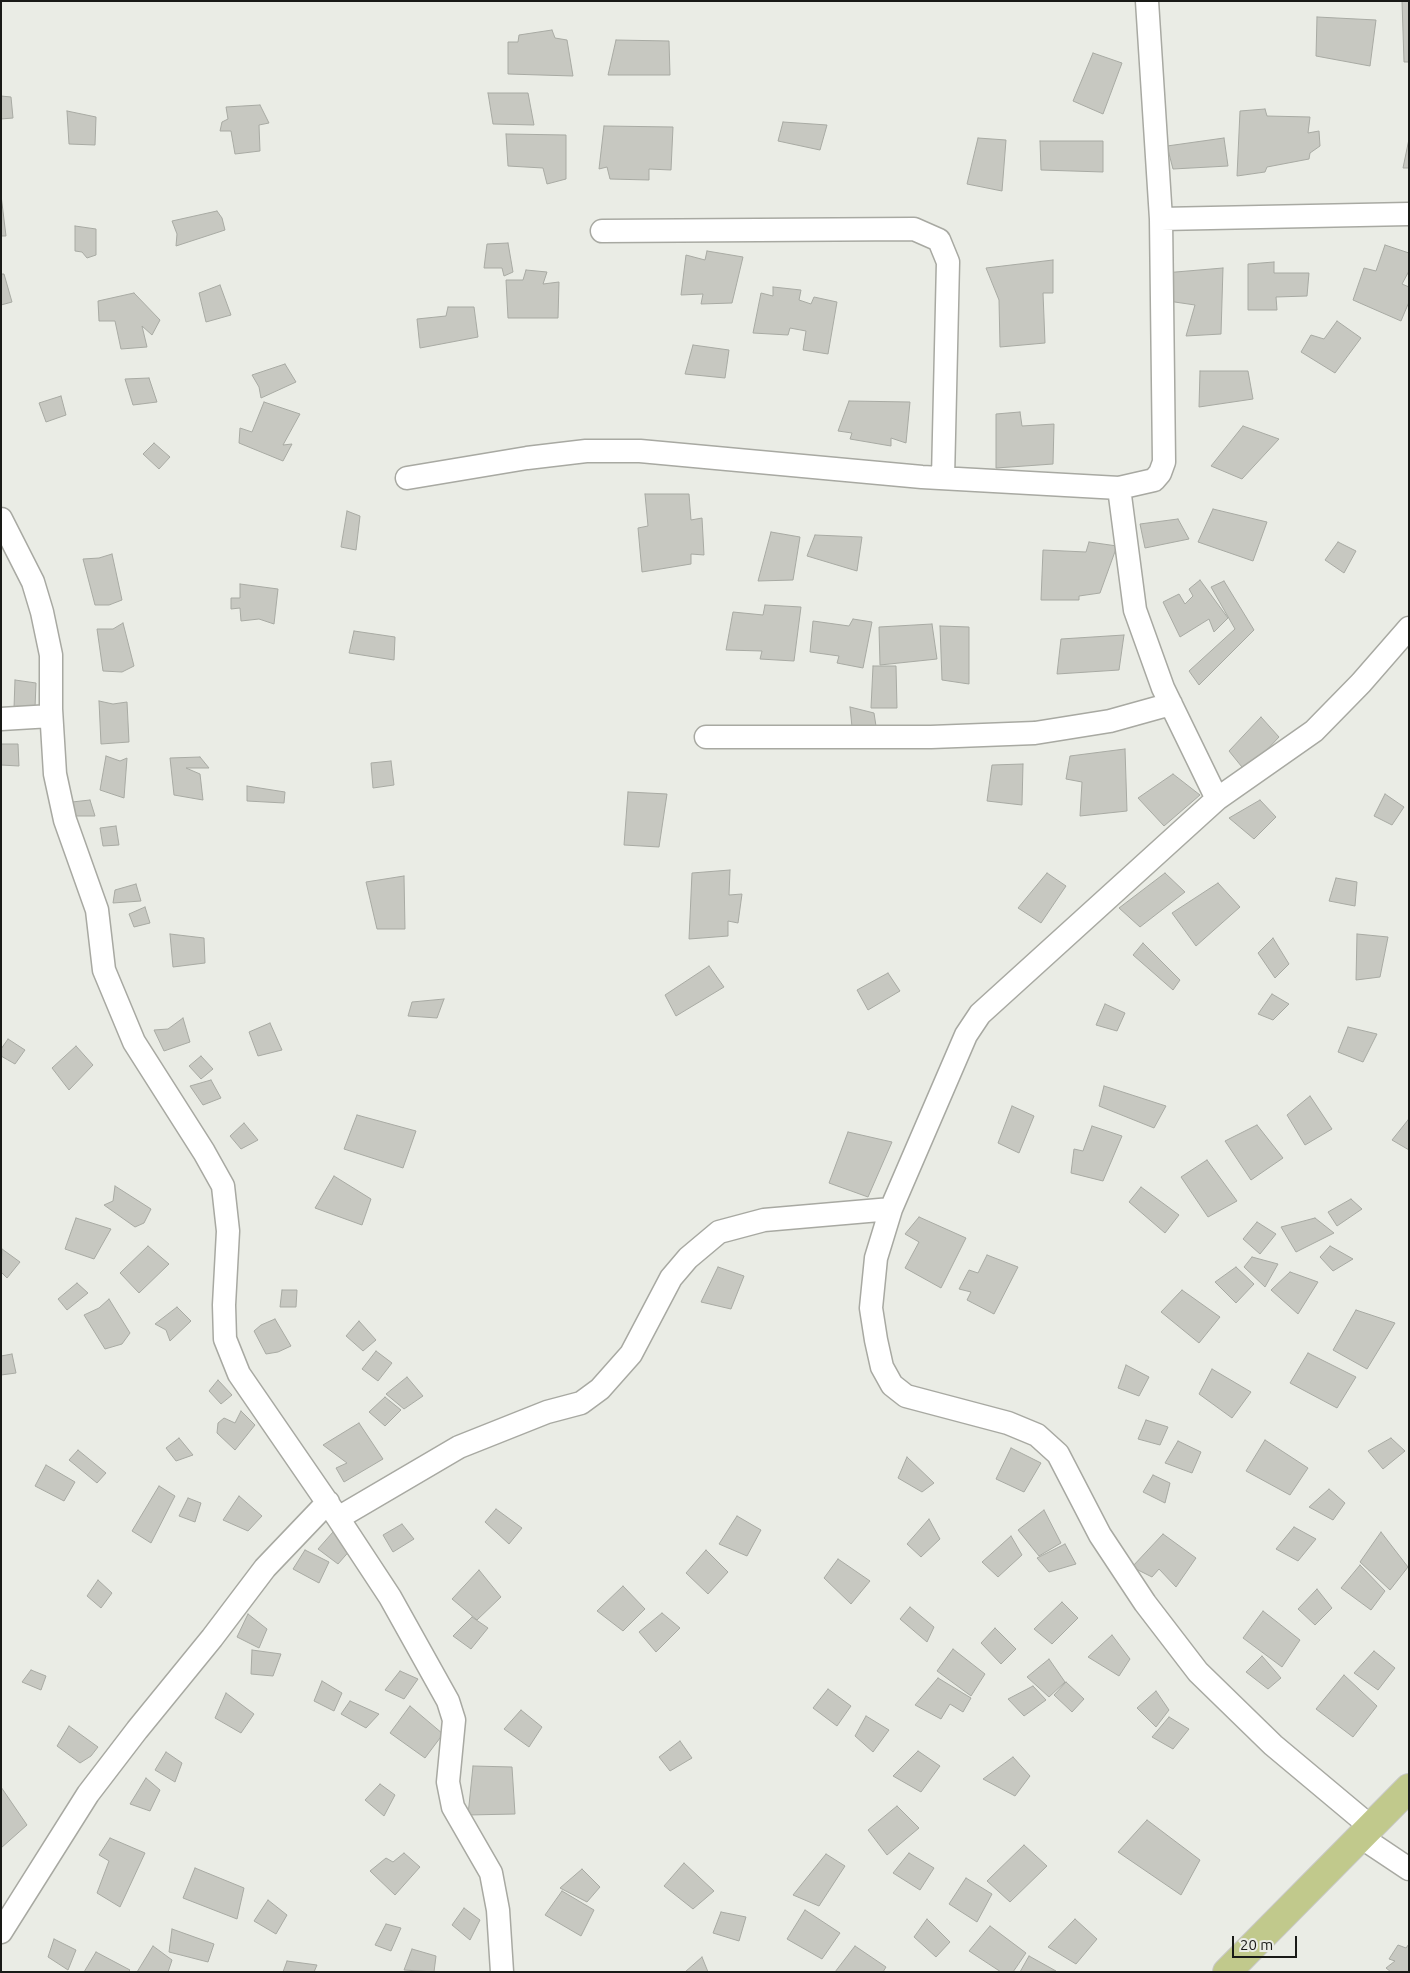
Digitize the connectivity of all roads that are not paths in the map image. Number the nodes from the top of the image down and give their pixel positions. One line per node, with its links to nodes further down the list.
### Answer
1 (1147, 1): 3 (street)
2 (1409, 214): 3 (street)
3 (1161, 219): 7 (street)
4 (602, 231): 6 (street)
5 (407, 478): 6 (street)
6 (943, 478): 7 (street)
7 (1119, 488): 10 (street)
8 (1, 519): 11 (street)
9 (1409, 628): 14 (street)
10 (1171, 704): 13 (street); 14 (street)
11 (51, 716): 12 (street); 16 (street)
12 (1, 719)
13 (706, 737)
14 (1217, 799): 15 (street)
15 (891, 1209): 16 (street); 18 (street)
16 (333, 1510): 20 (street); 21 (street)
17 (1409, 1788): 18 (main road)
18 (1366, 1832): 19 (street); 22 (main road)
19 (1409, 1869)
20 (1, 1932)
21 (502, 1972)
22 (1227, 1972)

